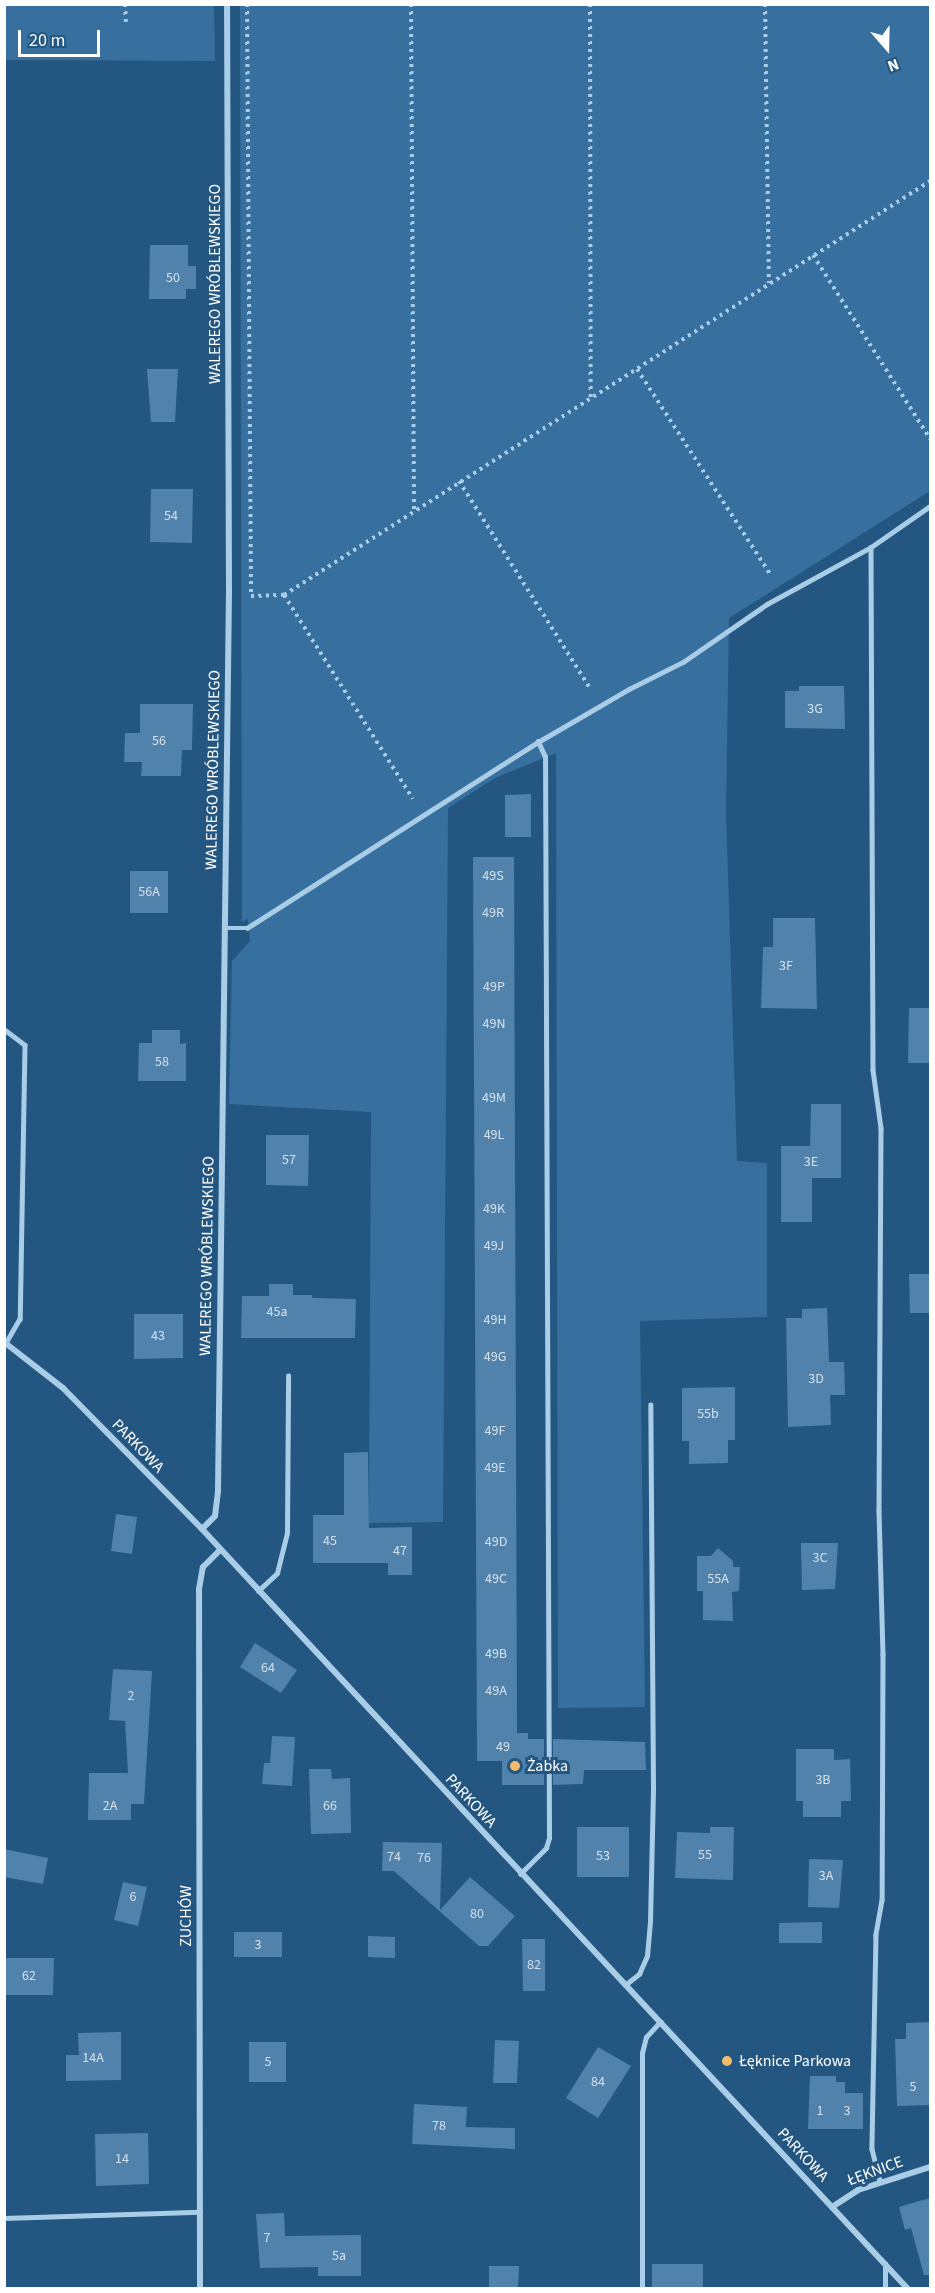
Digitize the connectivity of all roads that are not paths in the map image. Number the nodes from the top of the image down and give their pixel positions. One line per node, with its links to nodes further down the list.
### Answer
1 (227, 4): 5 (street, WALEREGO WRÓBLEWSKIEGO)
2 (930, 506): 3 (lane)
3 (871, 547): 4 (lane); 17 (lane)
4 (538, 742): 5 (lane); 13 (lane)
5 (224, 928): 10 (street, WALEREGO WRÓBLEWSKIEGO)
6 (4, 1029): 7 (lane)
7 (5, 1342): 10 (street, PARKOWA)
8 (288, 1376): 12 (lane)
9 (650, 1405): 14 (lane)
10 (202, 1529): 11 (street, PARKOWA)
11 (220, 1550): 12 (street, PARKOWA); 19 (street, ZUCHÓW)
12 (258, 1591): 13 (street, PARKOWA)
13 (520, 1874): 14 (street, PARKOWA)
14 (626, 1985): 15 (street, PARKOWA)
15 (660, 2022): 18 (street, PARKOWA); 23 (lane)
16 (930, 2166): 17 (street, ŁĘKNICE)
17 (880, 2181): 18 (street, ŁĘKNICE)
18 (832, 2207): 21 (street, PARKOWA)
19 (200, 2212): 20 (lane); 22 (street, ZUCHÓW)
20 (4, 2218)
21 (885, 2264): 24 (lane); 25 (street, PARKOWA)
22 (201, 2289)
23 (642, 2289)
24 (885, 2289)
25 (907, 2289)

